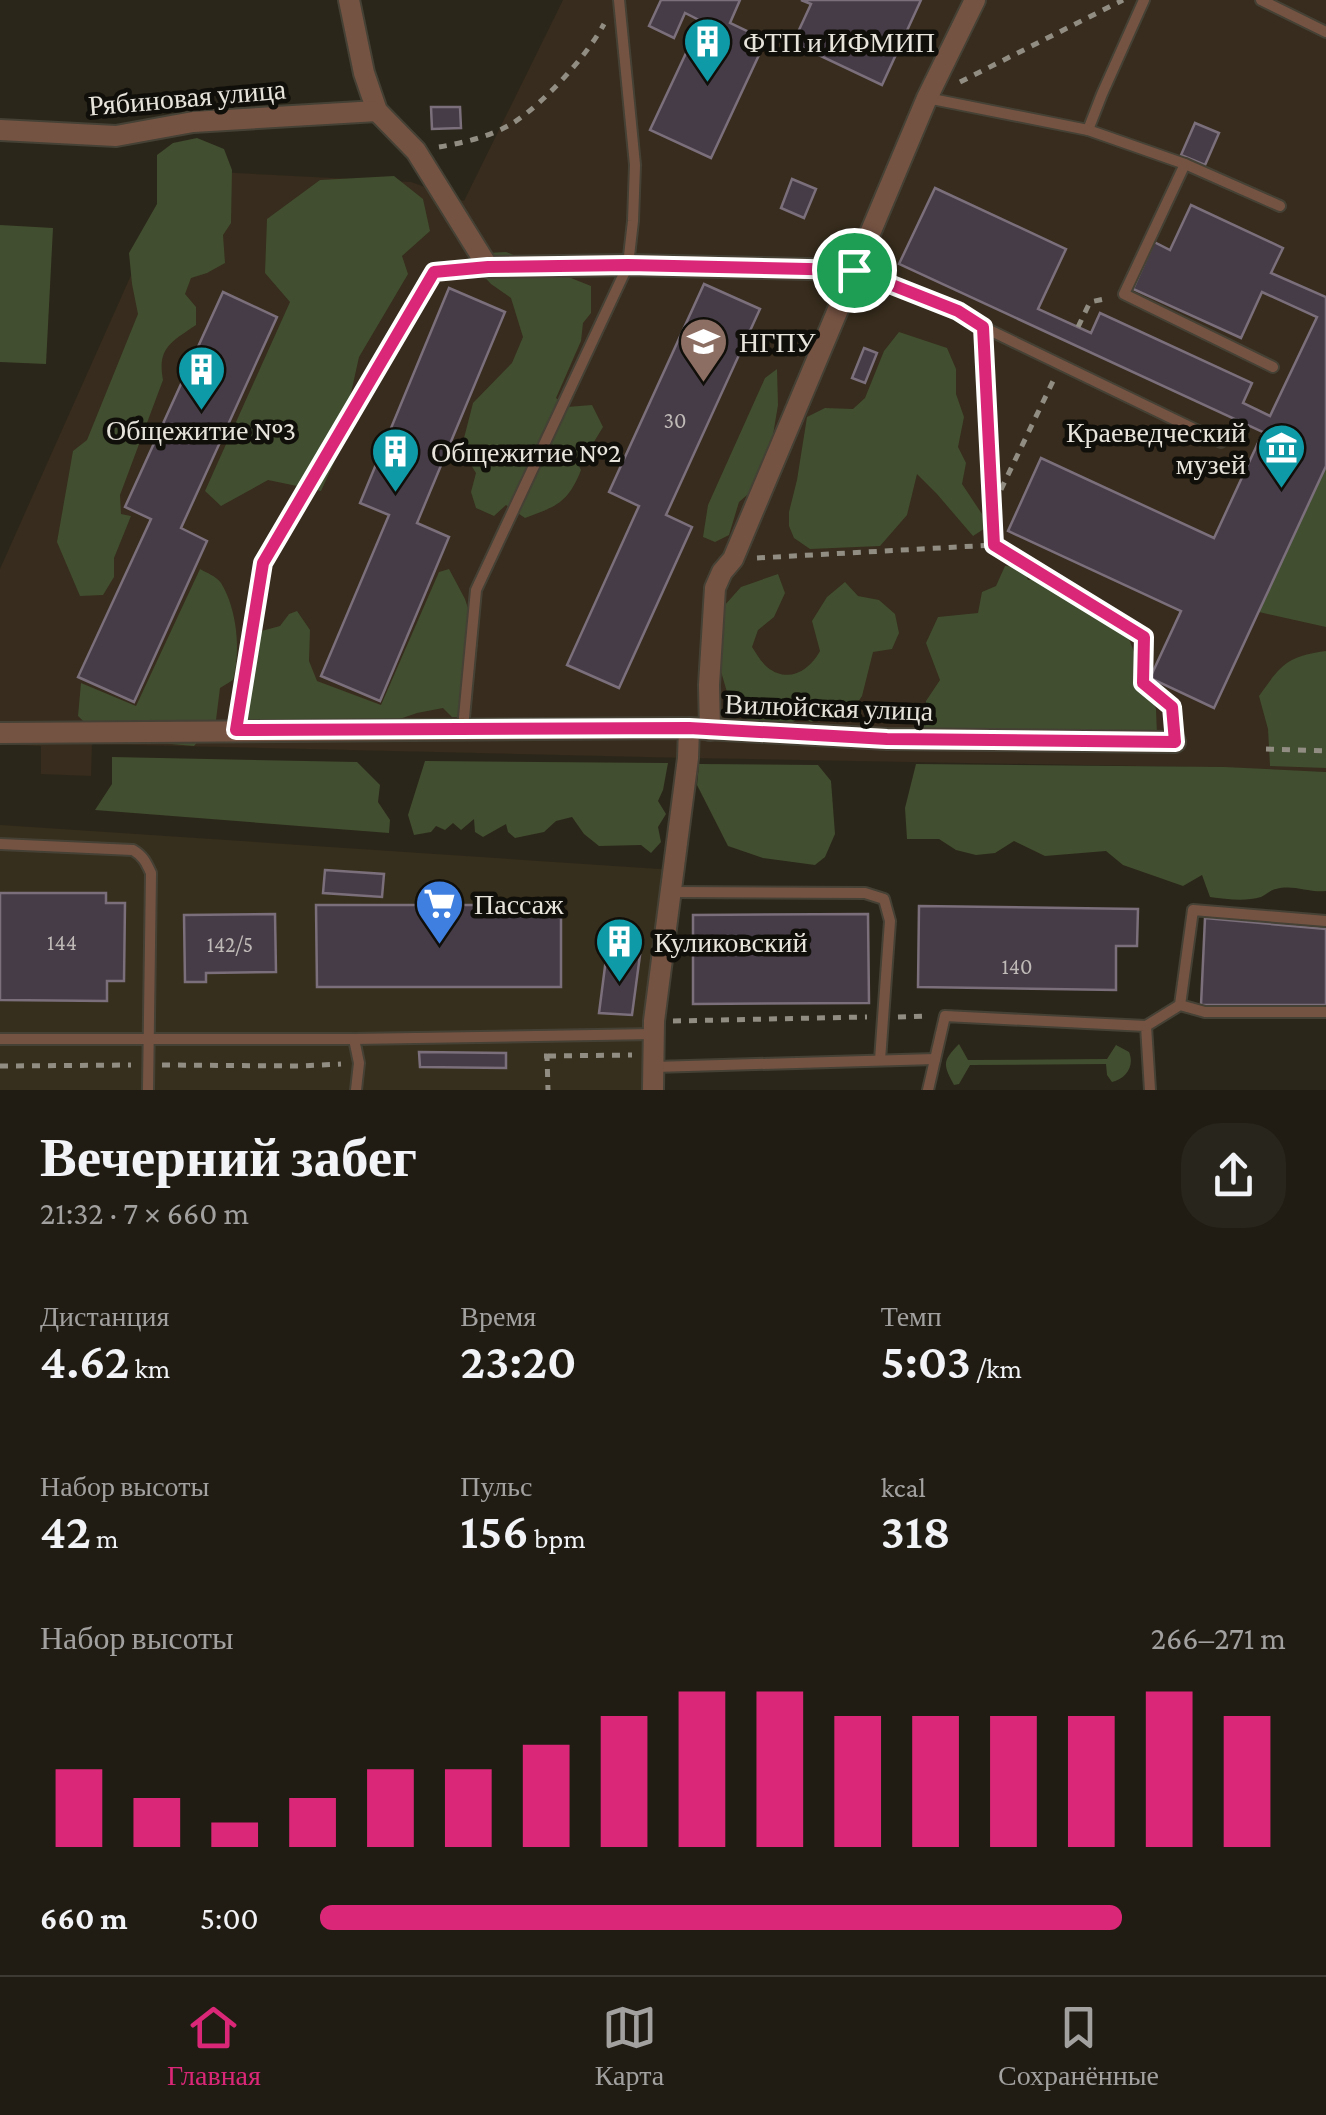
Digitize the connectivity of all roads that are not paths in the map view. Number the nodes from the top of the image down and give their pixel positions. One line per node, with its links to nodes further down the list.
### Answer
1 (349, 0): 8 (street)
2 (619, 0): 13 (lane)
3 (975, 0): 7 (street)
4 (1144, 0): 10 (lane)
5 (1260, 0): 6 (lane)
6 (1326, 32)
7 (927, 98): 10 (lane); 15 (street)
8 (378, 111): 9 (street, Рябиновая улица); 14 (street)
9 (0, 130)
10 (1088, 130): 11 (lane)
11 (1185, 164): 12 (lane); 16 (lane)
12 (1280, 206)
13 (628, 265): 14 (street); 15 (street); 19 (lane)
14 (488, 267): 21 (lane)
15 (854, 270): 17 (lane); 20 (street)
16 (1273, 367)
17 (1221, 442)
18 (1144, 637): 23 (lane)
19 (464, 728): 20 (street, Вилюйская улица); 21 (street, Вилюйская улица)
20 (700, 729): 23 (street, Вилюйская улица); 25 (street)
21 (236, 730): 22 (street, Вилюйская улица)
22 (0, 733)
23 (1175, 742)
24 (0, 844): 30 (lane)
25 (671, 892): 33 (street); 35 (lane)
26 (1326, 921): 27 (lane)
27 (1180, 1005): 28 (lane); 29 (lane)
28 (1326, 1012)
29 (1146, 1026): 34 (lane); 40 (lane)
30 (150, 1038): 31 (lane); 32 (lane); 36 (lane)
31 (0, 1039)
32 (354, 1039): 33 (lane); 37 (lane)
33 (654, 1044): 35 (lane); 38 (street)
34 (936, 1059): 35 (lane); 39 (lane)
35 (880, 1060)
36 (148, 1090)
37 (356, 1090)
38 (653, 1090)
39 (928, 1090)
40 (1150, 1090)

